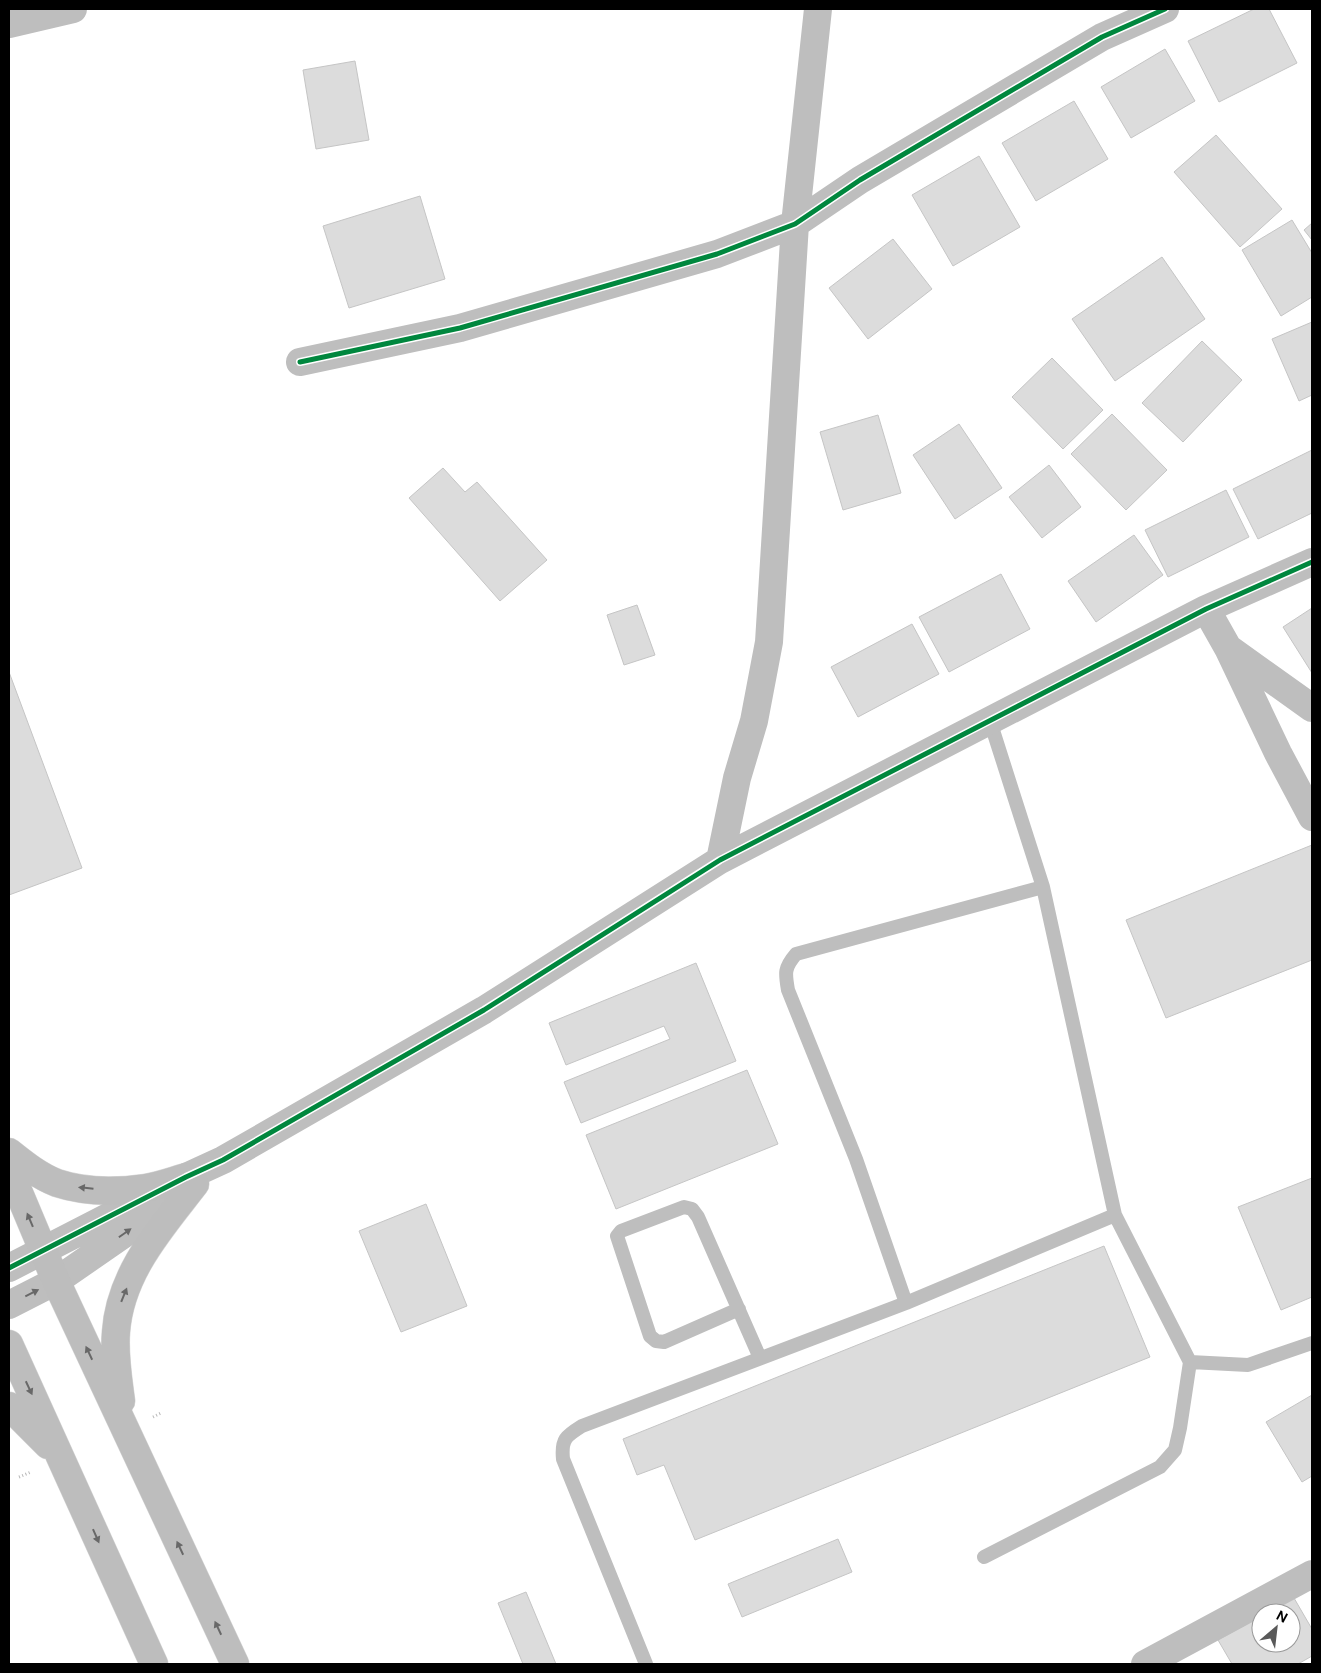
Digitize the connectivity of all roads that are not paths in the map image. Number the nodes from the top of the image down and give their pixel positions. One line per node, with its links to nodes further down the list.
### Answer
1 (73, 9): 4 (street)
2 (818, 9): 5 (street)
3 (1165, 9): 5 (street)
4 (9, 24)
5 (795, 224): 6 (street); 13 (street)
6 (300, 362)
7 (1312, 562): 8 (street)
8 (1206, 609): 9 (street); 11 (street)
9 (1228, 648): 10 (street); 12 (street)
10 (1312, 708)
11 (990, 721): 13 (street); 14 (lane)
12 (1312, 817)
13 (720, 860): 17 (street)
14 (1043, 887): 18 (lane); 22 (lane)
15 (9, 1152): 17 (main road, one-way to 15)
16 (9, 1169): 19 (main road, one-way to 16)
17 (191, 1180): 19 (street); 21 (street, one-way to 17); 30 (main road, one-way to 17)
18 (1114, 1215): 22 (lane); 28 (lane)
19 (43, 1250): 20 (street); 21 (main road)
20 (9, 1268)
21 (56, 1281): 23 (street, one-way to 21); 30 (main road, one-way to 21)
22 (906, 1303): 27 (lane)
23 (9, 1305)
24 (739, 1309): 24 (lane); 27 (lane)
25 (1312, 1342): 28 (lane)
26 (9, 1344): 31 (main road, one-way to 31)
27 (760, 1358): 36 (lane)
28 (1190, 1362): 32 (lane)
29 (9, 1406): 31 (main road)
30 (125, 1429): 35 (main road, one-way to 30)
31 (61, 1458): 34 (main road, one-way to 34)
32 (984, 1557)
33 (1312, 1574): 37 (street)
34 (154, 1664)
35 (235, 1664)
36 (646, 1664)
37 (1145, 1664)

